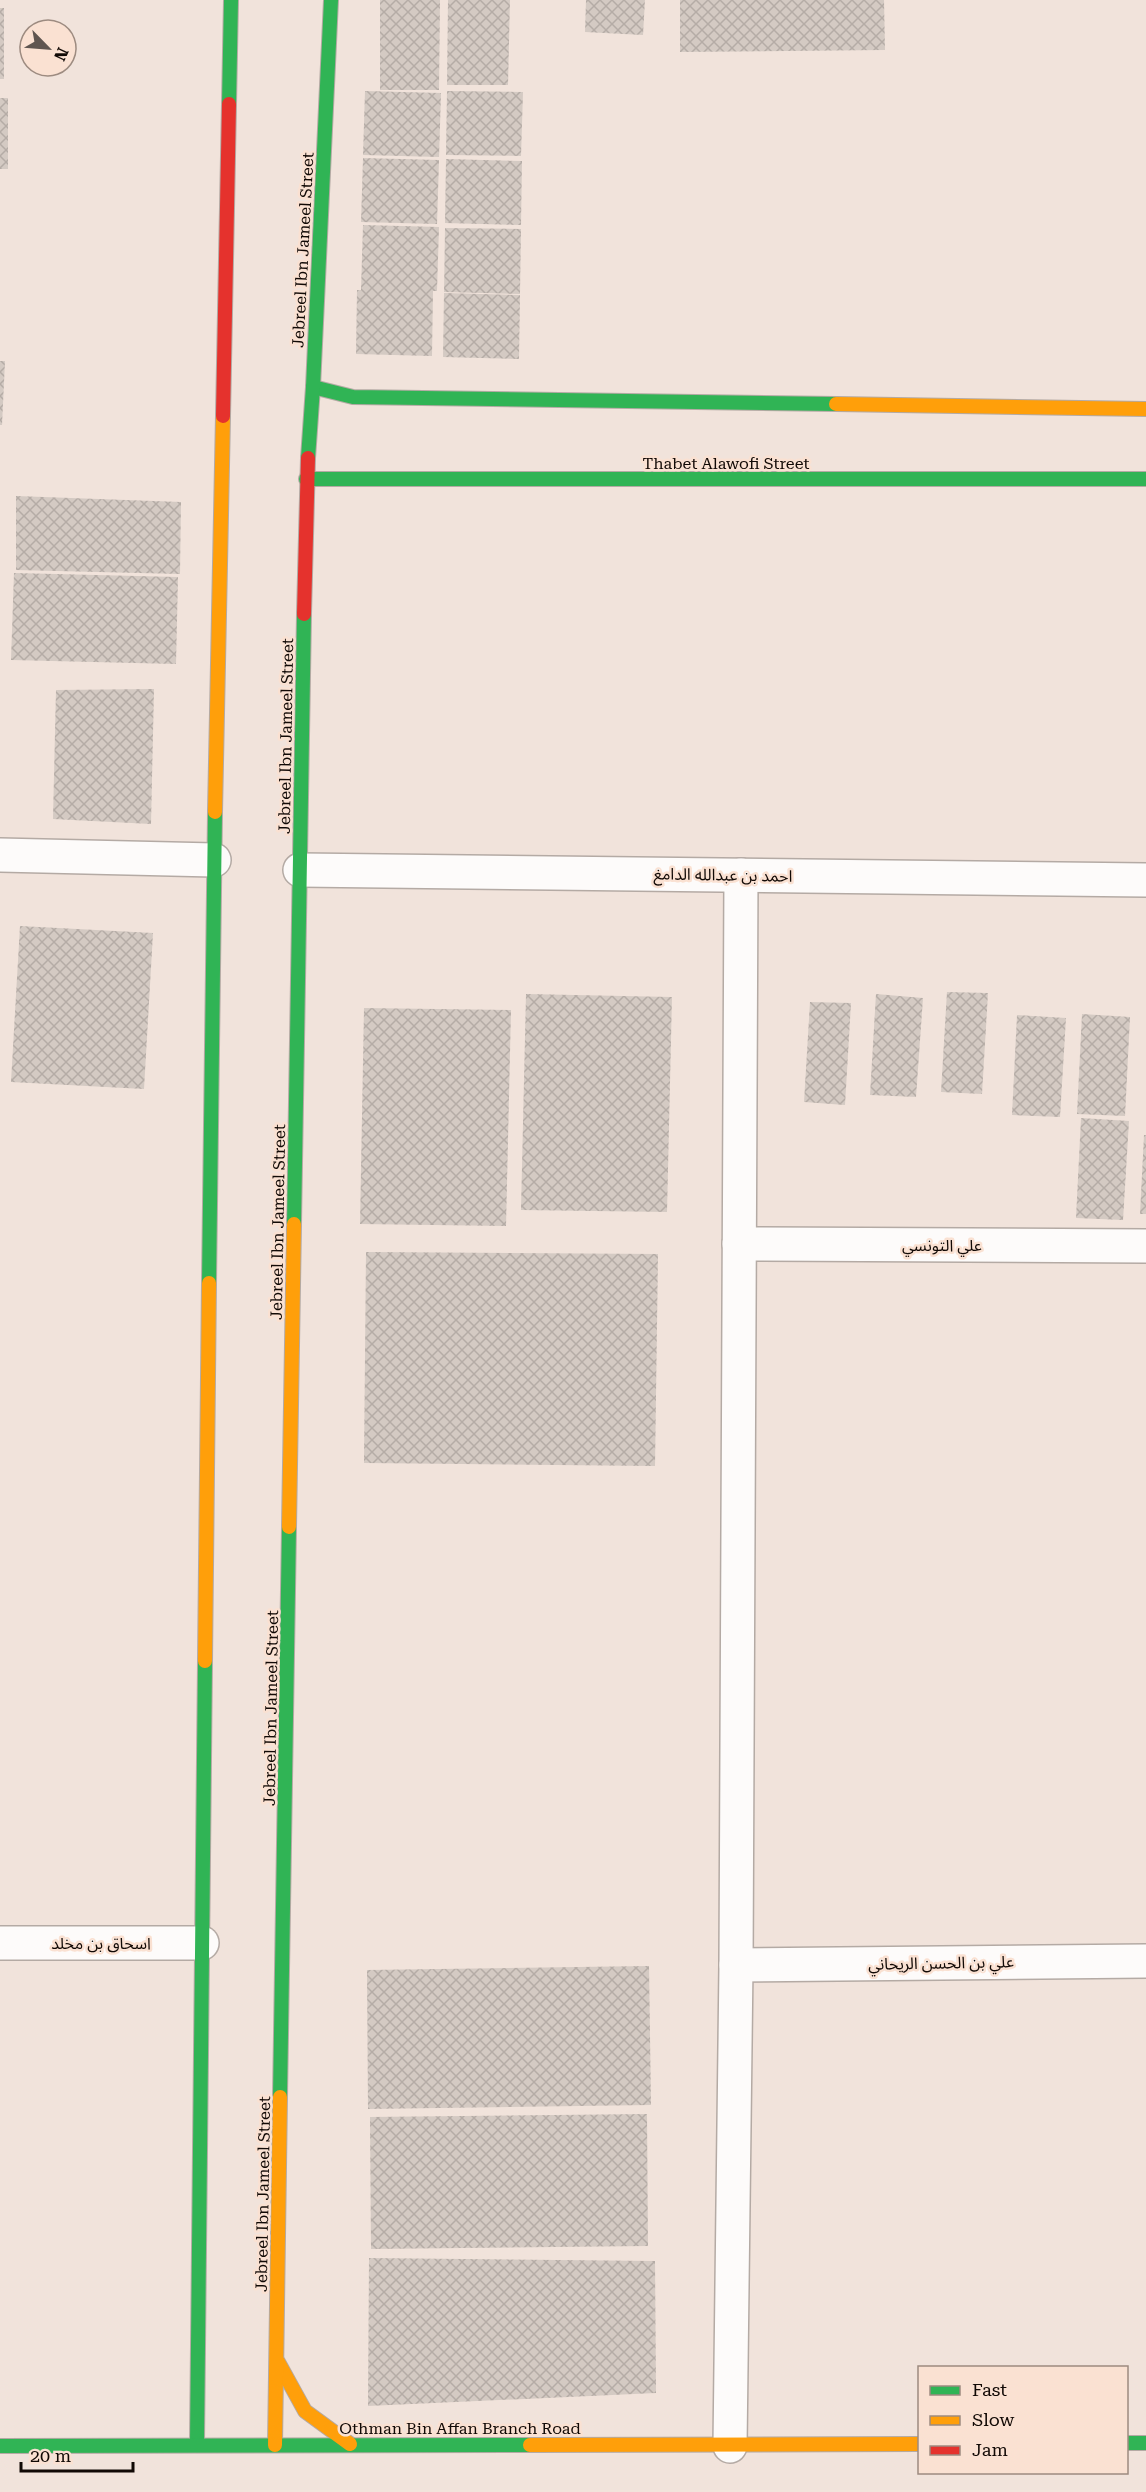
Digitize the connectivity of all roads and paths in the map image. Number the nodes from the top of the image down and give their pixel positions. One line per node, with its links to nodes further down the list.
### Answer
1 (231, 0): 12 (street)
2 (331, 0): 3 (street, Jebreel Ibn Jameel Street)
3 (314, 387): 4 (street); 8 (street, Jebreel Ibn Jameel Street)
4 (353, 397): 5 (street); 6 (street)
5 (1146, 409)
6 (337, 411)
7 (321, 424): 9 (street)
8 (306, 479): 9 (street, Thabet Alawofi Street); 13 (street, Jebreel Ibn Jameel Street)
9 (356, 479): 10 (street, Thabet Alawofi Street)
10 (1146, 479)
11 (0, 855): 12 (street)
12 (214, 860): 19 (street)
13 (300, 870): 14 (street, احمد بن عبدالله الدامغ); 22 (street, Jebreel Ibn Jameel Street)
14 (741, 875): 15 (street, احمد بن عبدالله الدامغ); 16 (street)
15 (1146, 880)
16 (738, 1244): 17 (street, علي التونسي); 21 (street)
17 (1146, 1246)
18 (0, 1943): 19 (street, اسحاق بن مخلد)
19 (202, 1943): 25 (street)
20 (1146, 1961): 21 (street, علي بن الحسن الريحاني)
21 (736, 1965): 29 (street)
22 (277, 2360): 26 (street); 28 (street, Jebreel Ibn Jameel Street)
23 (1128, 2443): 24 (street)
24 (1146, 2443)
25 (197, 2444): 28 (street, Othman Bin Affan Branch Road); 30 (street, Othman Bin Affan Branch Road)
26 (350, 2444): 28 (street, Othman Bin Affan Branch Road); 29 (street, Othman Bin Affan Branch Road)
27 (918, 2444): 29 (street, Othman Bin Affan Branch Road)
28 (275, 2445)
29 (730, 2445)
30 (0, 2446)

